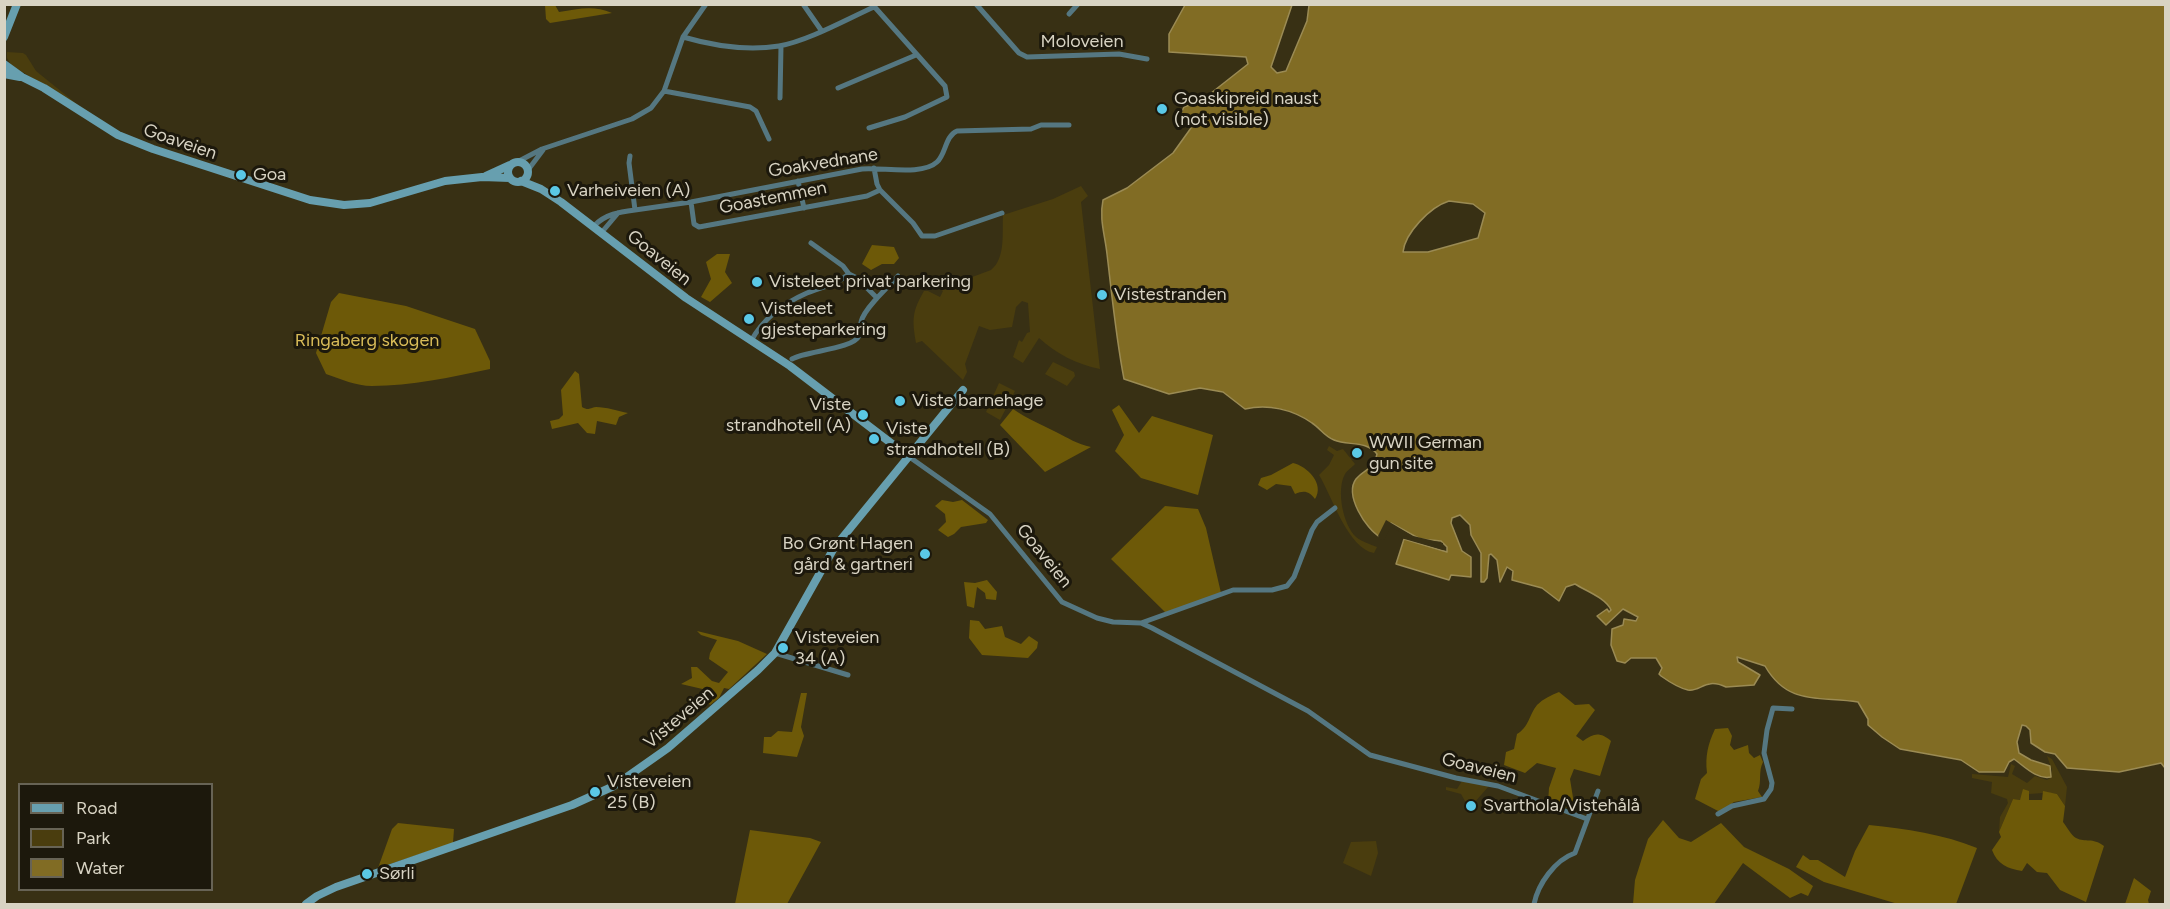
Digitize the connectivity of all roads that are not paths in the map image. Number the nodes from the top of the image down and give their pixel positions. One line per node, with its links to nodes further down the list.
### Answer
1 (17, 4): 9 (main road)
2 (706, 4): 10 (street)
3 (803, 4): 8 (street)
4 (976, 4): 13 (street, Moloveien)
5 (1078, 4): 7 (street)
6 (873, 6): 8 (street); 12 (street)
7 (1069, 14)
8 (821, 30): 11 (street)
9 (4, 37)
10 (683, 37): 11 (street); 18 (street)
11 (781, 46): 19 (street)
12 (916, 55): 17 (street); 21 (street)
13 (1147, 59)
14 (4, 64): 16 (main road, Goaveien)
15 (4, 74): 16 (main road, Goaveien)
16 (22, 77): 29 (main road, Goaveien)
17 (838, 88)
18 (664, 91): 22 (street); 23 (street)
19 (780, 98)
20 (1069, 126): 27 (street, Goakvednane)
21 (869, 128)
22 (769, 139)
23 (547, 147): 25 (street); 28 (street)
24 (630, 156): 37 (street)
25 (519, 161): 26 (main road); 28 (main road)
26 (510, 165): 29 (main road, Goaveien); 30 (main road)
27 (874, 168): 32 (street, Goakvednane); 34 (street)
28 (528, 171): 31 (main road); 33 (main road, Goaveien)
29 (482, 177): 30 (main road, Goaveien)
30 (510, 178): 31 (main road)
31 (521, 181): 33 (main road, Goaveien)
32 (798, 181): 35 (street, Goakvednane); 36 (street)
33 (541, 189): 40 (main road, Goaveien)
34 (880, 190): 36 (street, Goastemmen); 39 (street)
35 (691, 202): 36 (street, Goastemmen); 37 (street, Goakvednane)
36 (804, 208)
37 (635, 210): 38 (street, Goakvednane)
38 (619, 212): 40 (street, Goakvednane); 41 (street)
39 (1002, 213)
40 (594, 226): 41 (main road, Goaveien)
41 (602, 232): 46 (main road, Goaveien)
42 (811, 243): 43 (street)
43 (849, 274): 45 (street); 46 (street)
44 (898, 276): 45 (street)
45 (877, 297): 47 (street)
46 (751, 341): 49 (main road, Goaveien)
47 (792, 358)
48 (963, 390): 49 (main road, Visteveien)
49 (908, 456): 51 (street, Goaveien); 52 (main road, Visteveien)
50 (1335, 508): 51 (street)
51 (1141, 623): 57 (street, Goaveien)
52 (775, 653): 53 (street); 58 (main road, Visteveien)
53 (848, 675)
54 (1792, 708): 56 (street)
55 (1598, 791): 57 (street)
56 (1718, 814)
57 (1587, 819): 59 (street)
58 (306, 904)
59 (1534, 904)

